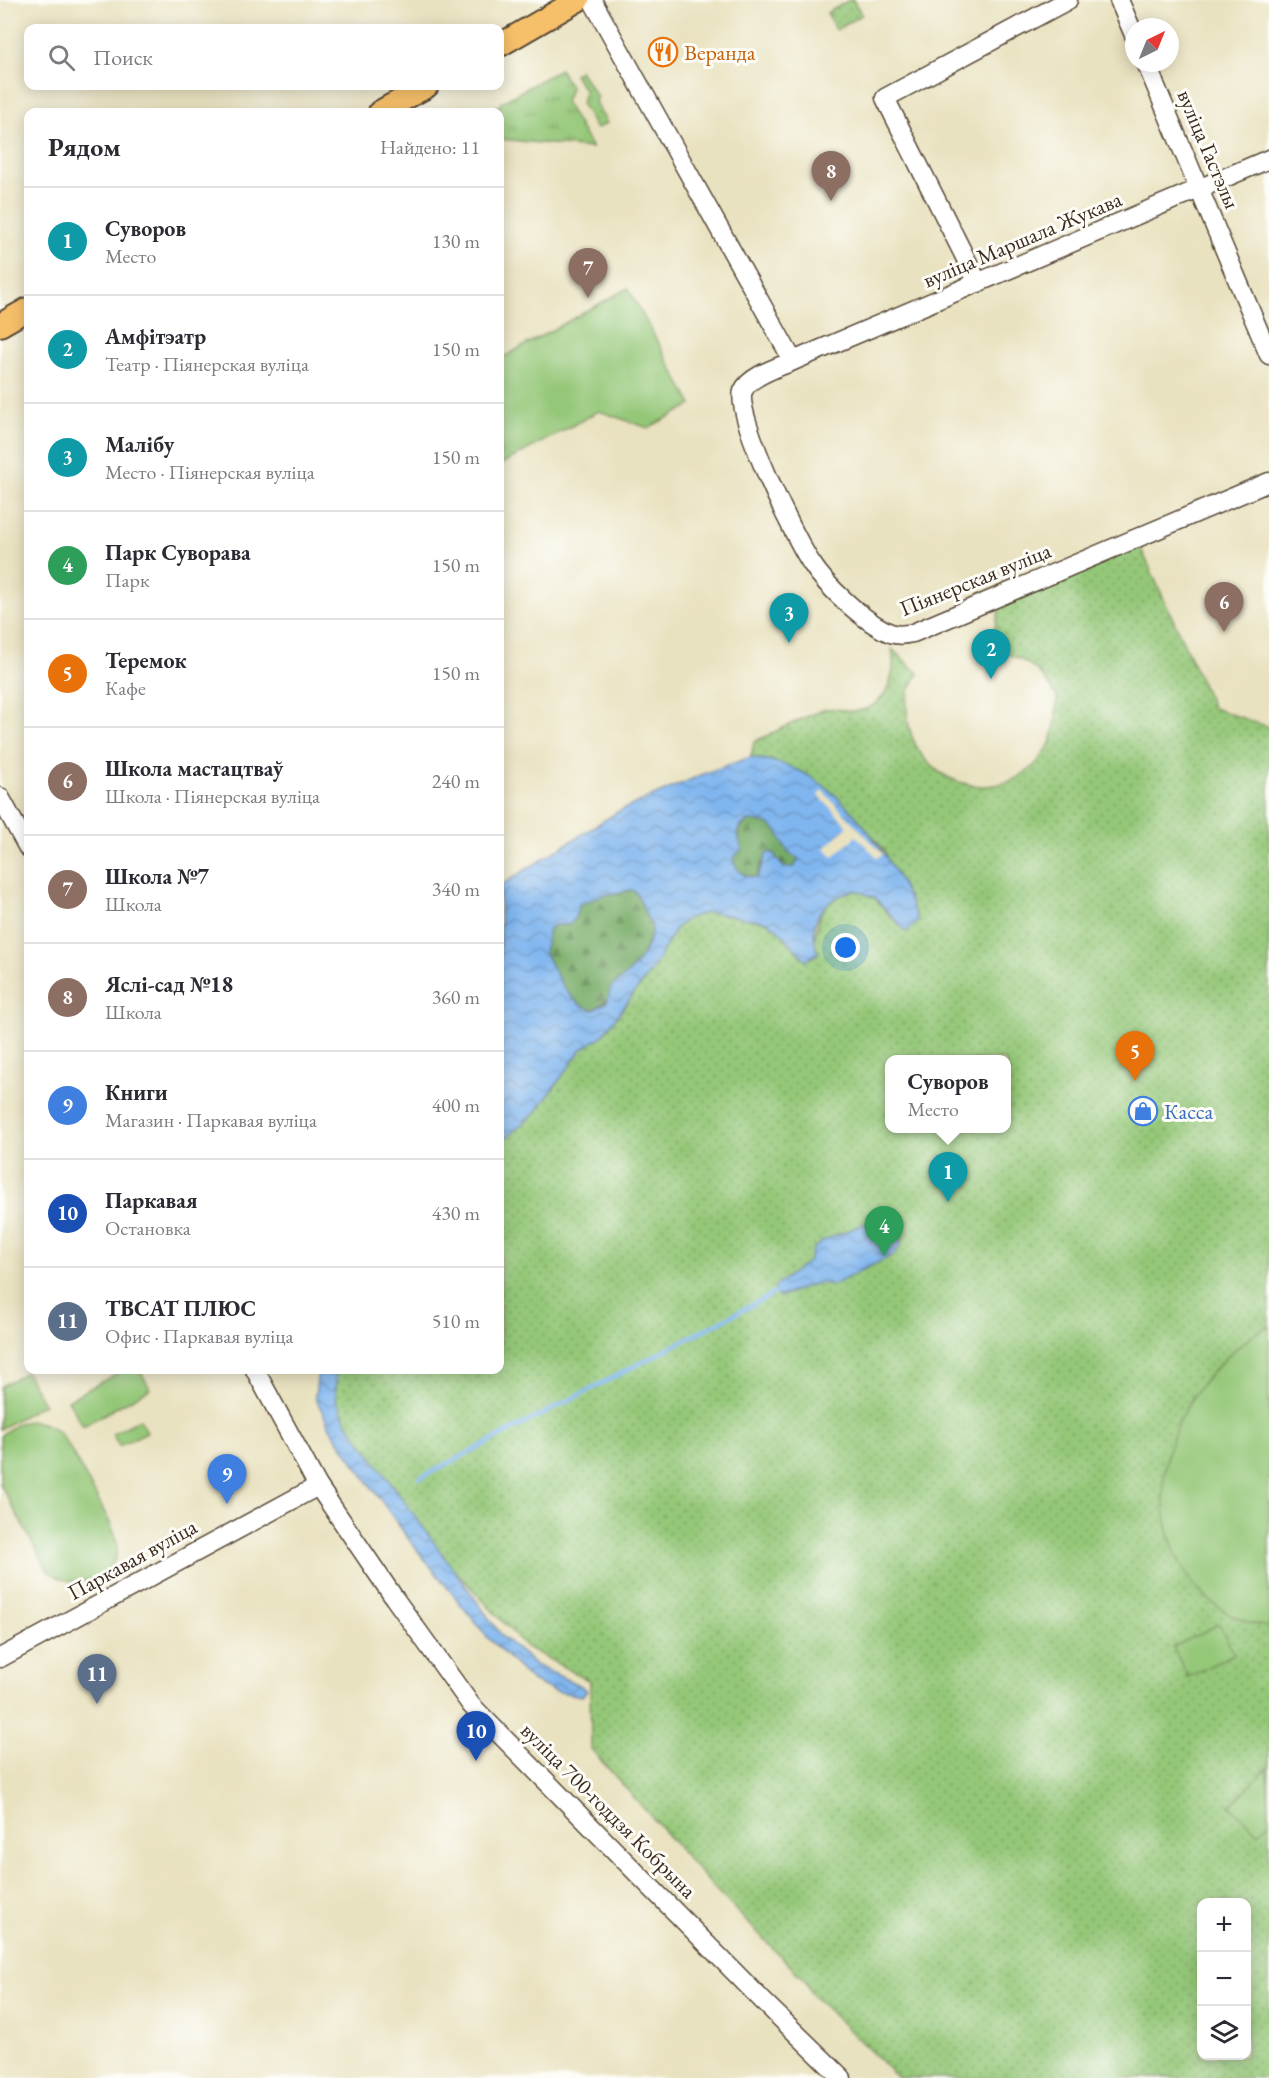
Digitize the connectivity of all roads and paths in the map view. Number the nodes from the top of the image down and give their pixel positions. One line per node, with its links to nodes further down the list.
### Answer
1 (578, 0): 6 (main road)
2 (592, 0): 16 (street)
3 (1068, 0): 12 (street)
4 (1119, 0): 5 (street)
5 (1127, 18)
6 (504, 43)
7 (1150, 72): 11 (street, вуліца Гастэлы)
8 (421, 90): 9 (main road)
9 (387, 108)
10 (1269, 159): 11 (street, вуліца Маршала Жукава)
11 (1201, 189): 12 (street, вуліца Маршала Жукава); 15 (street, вуліца Гастэлы)
12 (978, 283): 16 (street, вуліца Маршала Жукава)
13 (24, 311): 14 (main road)
14 (0, 325)
15 (1269, 355)
16 (793, 361): 17 (street, Піянерская вуліца)
17 (1269, 482)
18 (0, 797): 19 (street)
19 (24, 841)
20 (257, 1374): 21 (street, вуліца 700-годдзя Кобрына)
21 (318, 1486): 22 (street, Паркавая вуліца); 23 (street, вуліца 700-годдзя Кобрына)
22 (0, 1658)
23 (842, 2078)

